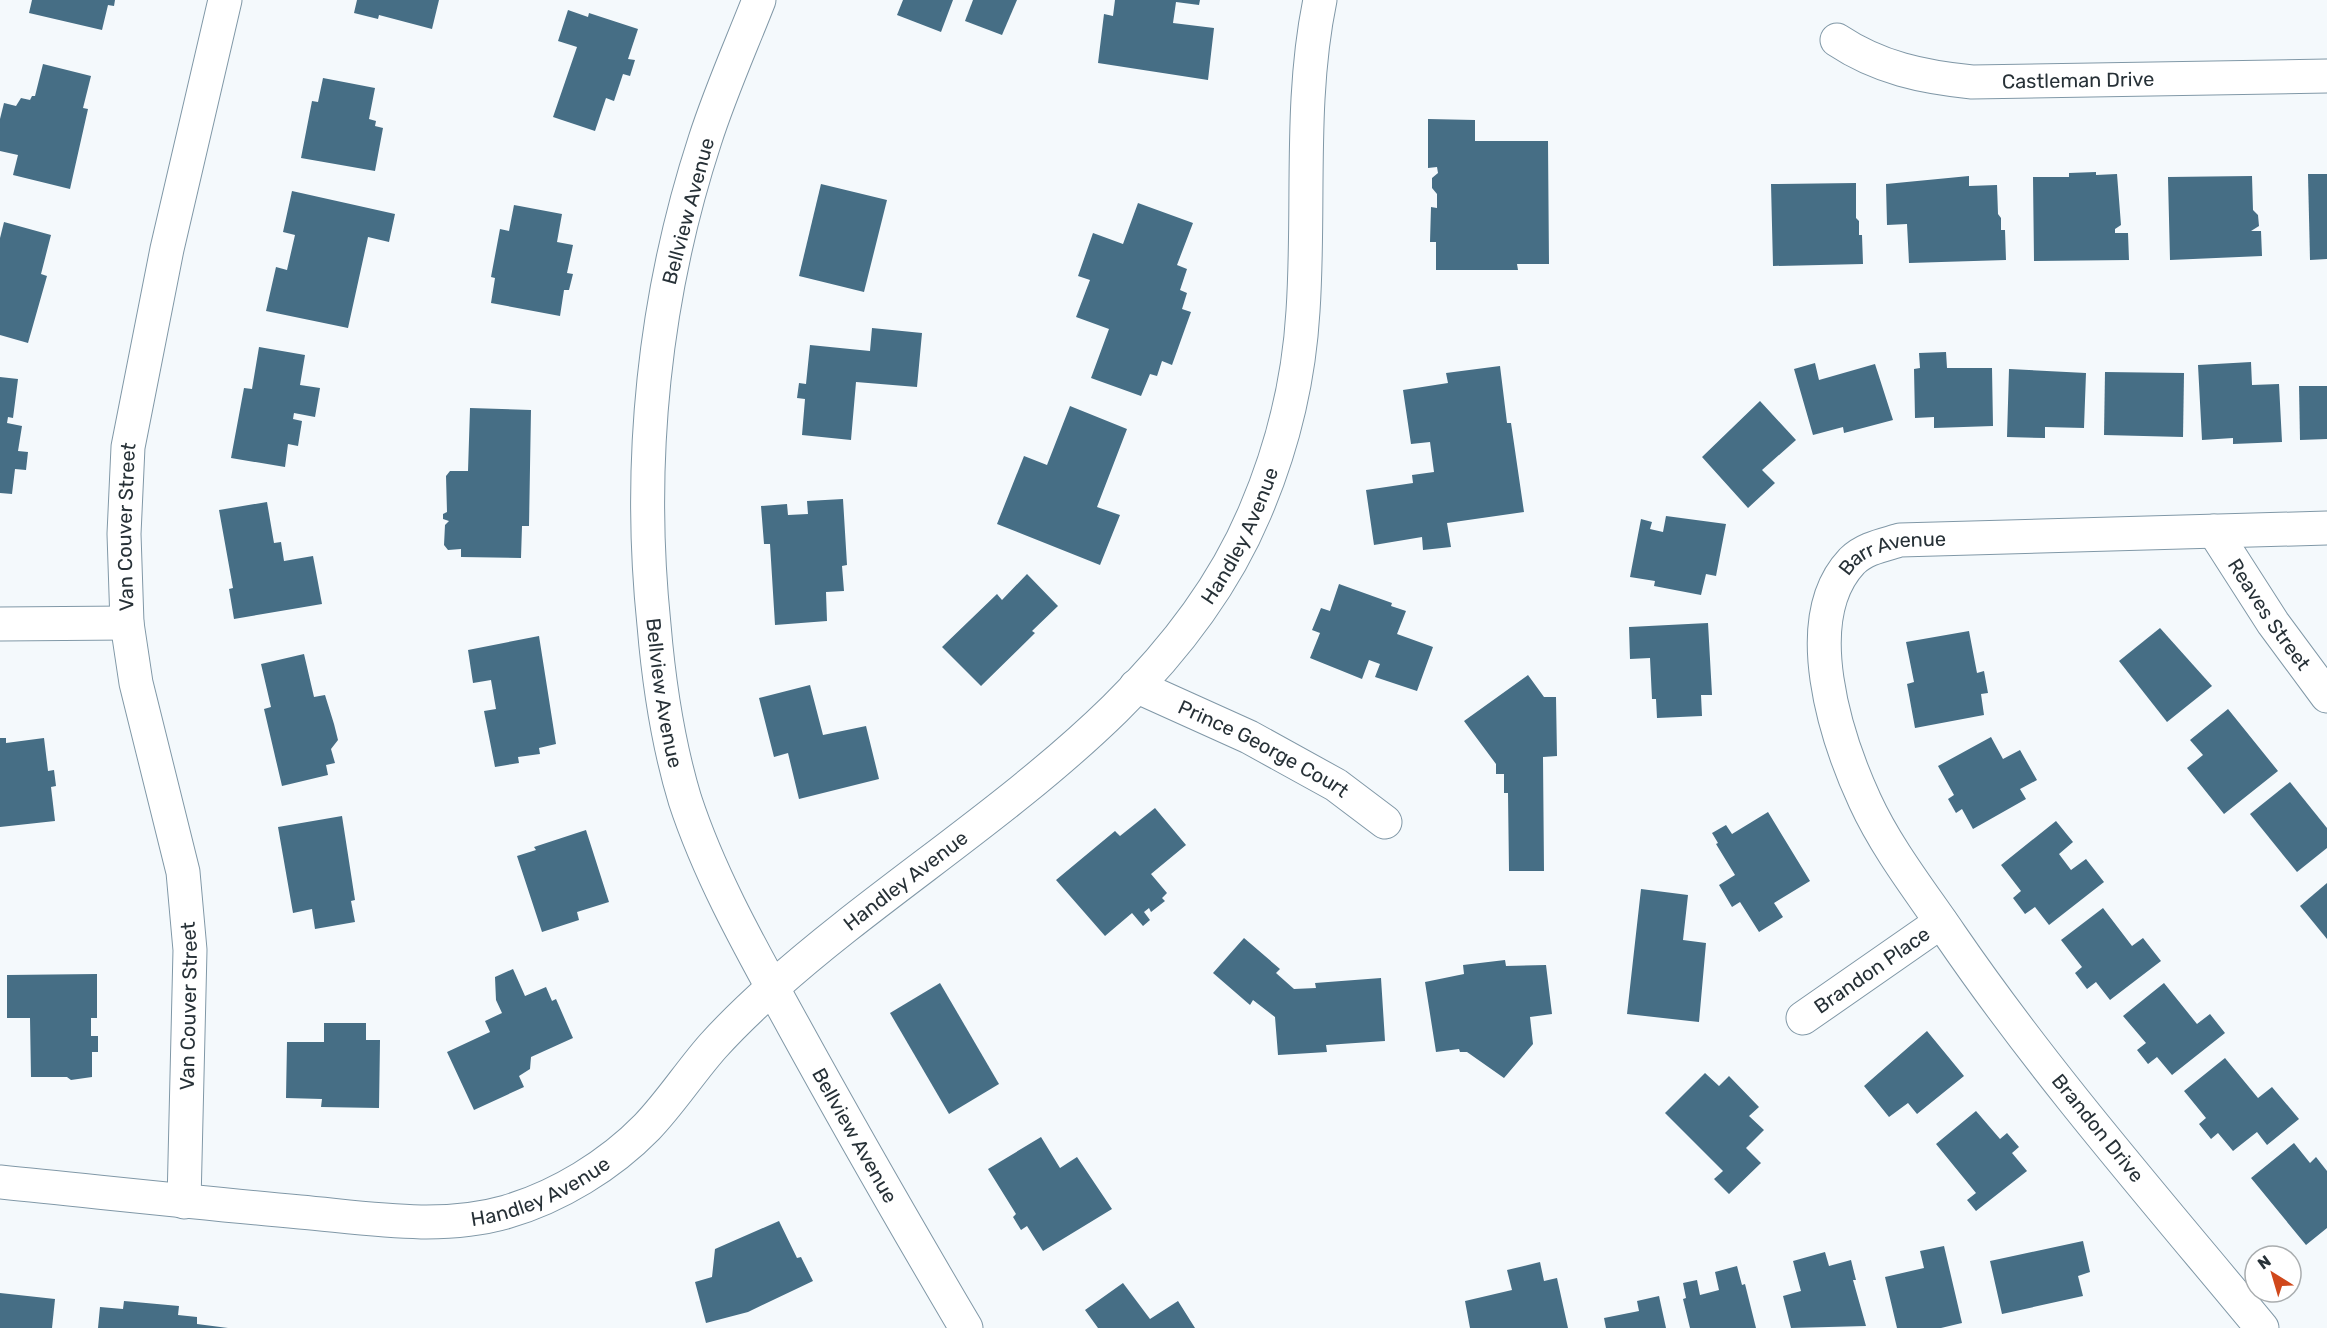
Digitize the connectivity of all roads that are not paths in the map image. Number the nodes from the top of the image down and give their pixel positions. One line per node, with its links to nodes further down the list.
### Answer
1 (225, 0): 8 (street, Van Couver Street)
2 (759, 0): 14 (street, Bellview Avenue)
3 (1320, 0): 10 (street, Handley Avenue)
4 (1837, 40): 5 (street, Castleman Drive)
5 (2327, 76)
6 (2327, 528): 7 (street, Barr Avenue)
7 (2214, 531): 11 (street, Reaves Street); 13 (street, Barr Avenue)
8 (126, 623): 9 (street); 17 (street, Van Couver Street)
9 (0, 624)
10 (1136, 686): 12 (street, Prince George Court); 14 (street, Handley Avenue)
11 (2327, 696)
12 (1384, 822)
13 (1941, 922): 15 (street, Brandon Place); 19 (street, Brandon Drive)
14 (772, 987): 17 (street, Handley Avenue); 18 (street, Bellview Avenue)
15 (1803, 1018)
16 (0, 1182): 17 (street, Handley Avenue)
17 (184, 1202)
18 (966, 1328)
19 (2262, 1328)

